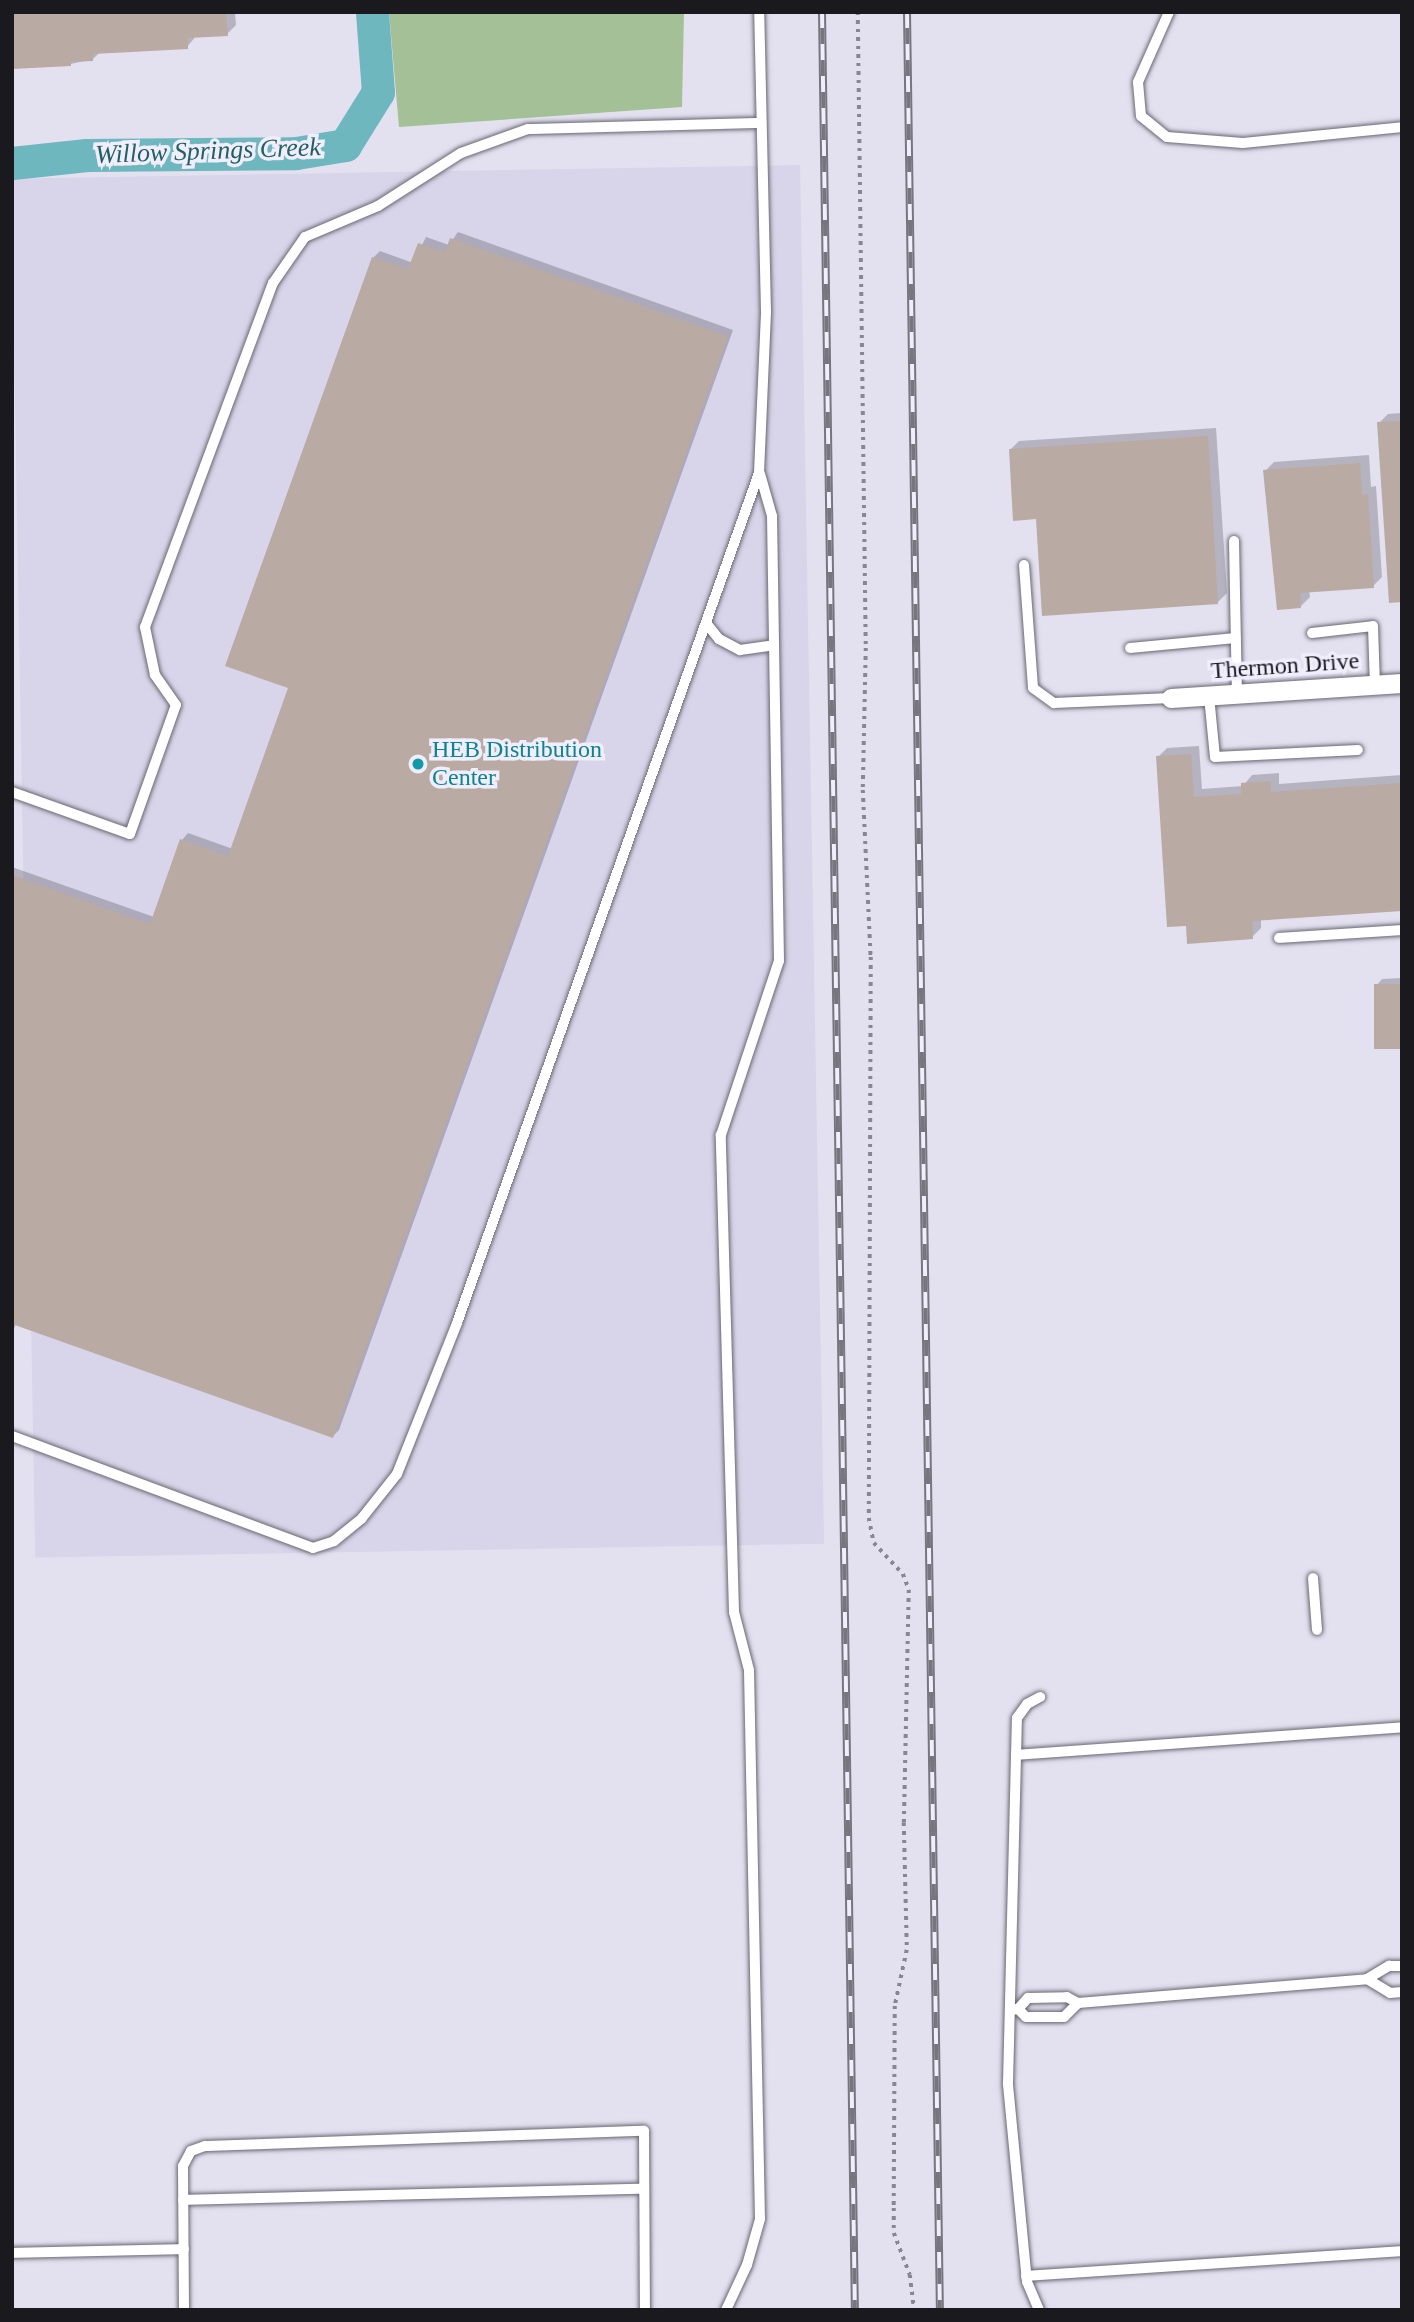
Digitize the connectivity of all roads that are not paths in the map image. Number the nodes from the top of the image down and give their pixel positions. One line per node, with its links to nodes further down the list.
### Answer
1 (759, 12): 3 (lane)
2 (1169, 12): 4 (lane)
3 (760, 123): 5 (lane); 19 (lane)
4 (1402, 127)
5 (759, 473): 8 (lane); 11 (lane)
6 (1234, 541): 10 (lane)
7 (1024, 565): 17 (lane)
8 (706, 624): 11 (lane); 22 (lane)
9 (1312, 633): 14 (lane)
10 (1236, 638): 12 (lane); 15 (lane)
11 (774, 645): 41 (lane)
12 (1130, 649)
13 (1402, 683): 14 (street, Thermon Drive)
14 (1375, 685): 15 (street, Thermon Drive)
15 (1237, 694): 16 (street, Thermon Drive)
16 (1209, 696): 17 (street, Thermon Drive); 18 (lane)
17 (1171, 698)
18 (1358, 750)
19 (12, 792)
20 (1402, 930): 21 (lane)
21 (1279, 939)
22 (12, 1436)
23 (1313, 1578): 24 (lane)
24 (1317, 1630)
25 (1040, 1698): 27 (lane)
26 (1402, 1727): 27 (lane)
27 (1016, 1755): 32 (lane)
28 (1402, 1966): 29 (lane)
29 (1367, 1979): 30 (lane); 31 (lane)
30 (1402, 1992)
31 (1078, 2003): 32 (lane); 32 (lane)
32 (1014, 2009): 38 (lane)
33 (644, 2189): 34 (lane); 34 (lane); 40 (lane)
34 (183, 2200): 35 (lane)
35 (184, 2249): 37 (lane); 39 (lane)
36 (1402, 2251): 38 (lane)
37 (12, 2253)
38 (1026, 2276): 42 (lane)
39 (184, 2310)
40 (645, 2310)
41 (726, 2310)
42 (1039, 2310)

